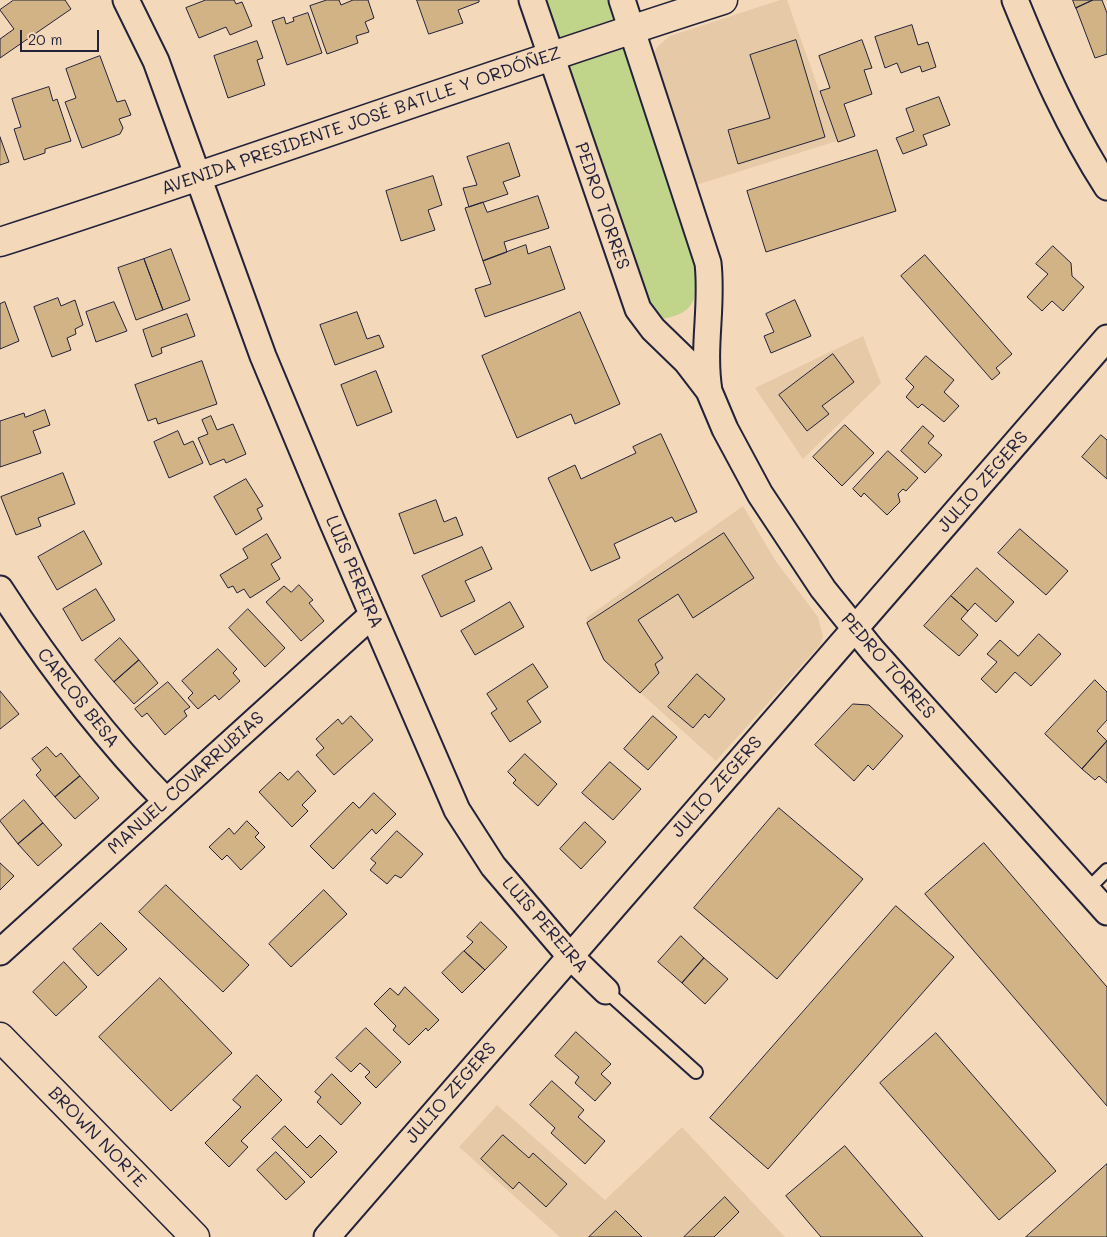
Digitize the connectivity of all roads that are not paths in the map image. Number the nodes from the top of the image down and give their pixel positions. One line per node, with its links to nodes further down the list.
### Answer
1 (126, 0): 8 (street, LUIS PEREIRA)
2 (532, 0): 7 (street, PEDRO TORRES)
3 (622, 0): 6 (street, PEDRO TORRES)
4 (723, 0): 6 (main road, AVENIDA PRESIDENTE JOSÉ BATLLE Y ORDÓÑEZ)
5 (1015, 0): 9 (street)
6 (632, 30): 7 (main road, AVENIDA PRESIDENTE JOSÉ BATLLE Y ORDÓÑEZ); 11 (street, PEDRO TORRES)
7 (550, 55): 8 (main road, AVENIDA PRESIDENTE JOSÉ BATLLE Y ORDÓÑEZ); 12 (street, PEDRO TORRES)
8 (198, 178): 10 (main road, AVENIDA PRESIDENTE JOSÉ BATLLE Y ORDÓÑEZ); 16 (street, LUIS PEREIRA)
9 (1107, 187)
10 (0, 242)
11 (708, 316): 12 (street); 14 (street, PEDRO TORRES)
12 (653, 328): 14 (street, PEDRO TORRES)
13 (1107, 338): 17 (street, JULIO ZEGERS)
14 (709, 391): 17 (street, PEDRO TORRES)
15 (0, 589): 18 (street, CARLOS BESA)
16 (372, 615): 18 (street, MANUEL COVARRUBIAS); 23 (street, LUIS PEREIRA)
17 (855, 630): 20 (street, PEDRO TORRES); 23 (street, JULIO ZEGERS)
18 (166, 801): 22 (street, MANUEL COVARRUBIAS)
19 (1107, 870): 20 (lane)
20 (1087, 890): 21 (street, PEDRO TORRES)
21 (1107, 912)
22 (0, 952)
23 (569, 955): 24 (street, LUIS PEREIRA); 28 (street, JULIO ZEGERS)
24 (606, 991): 26 (lane, LUIS PEREIRA)
25 (0, 1037): 27 (main road, BROWN NORTE)
26 (696, 1072)
27 (195, 1237)
28 (327, 1237)

